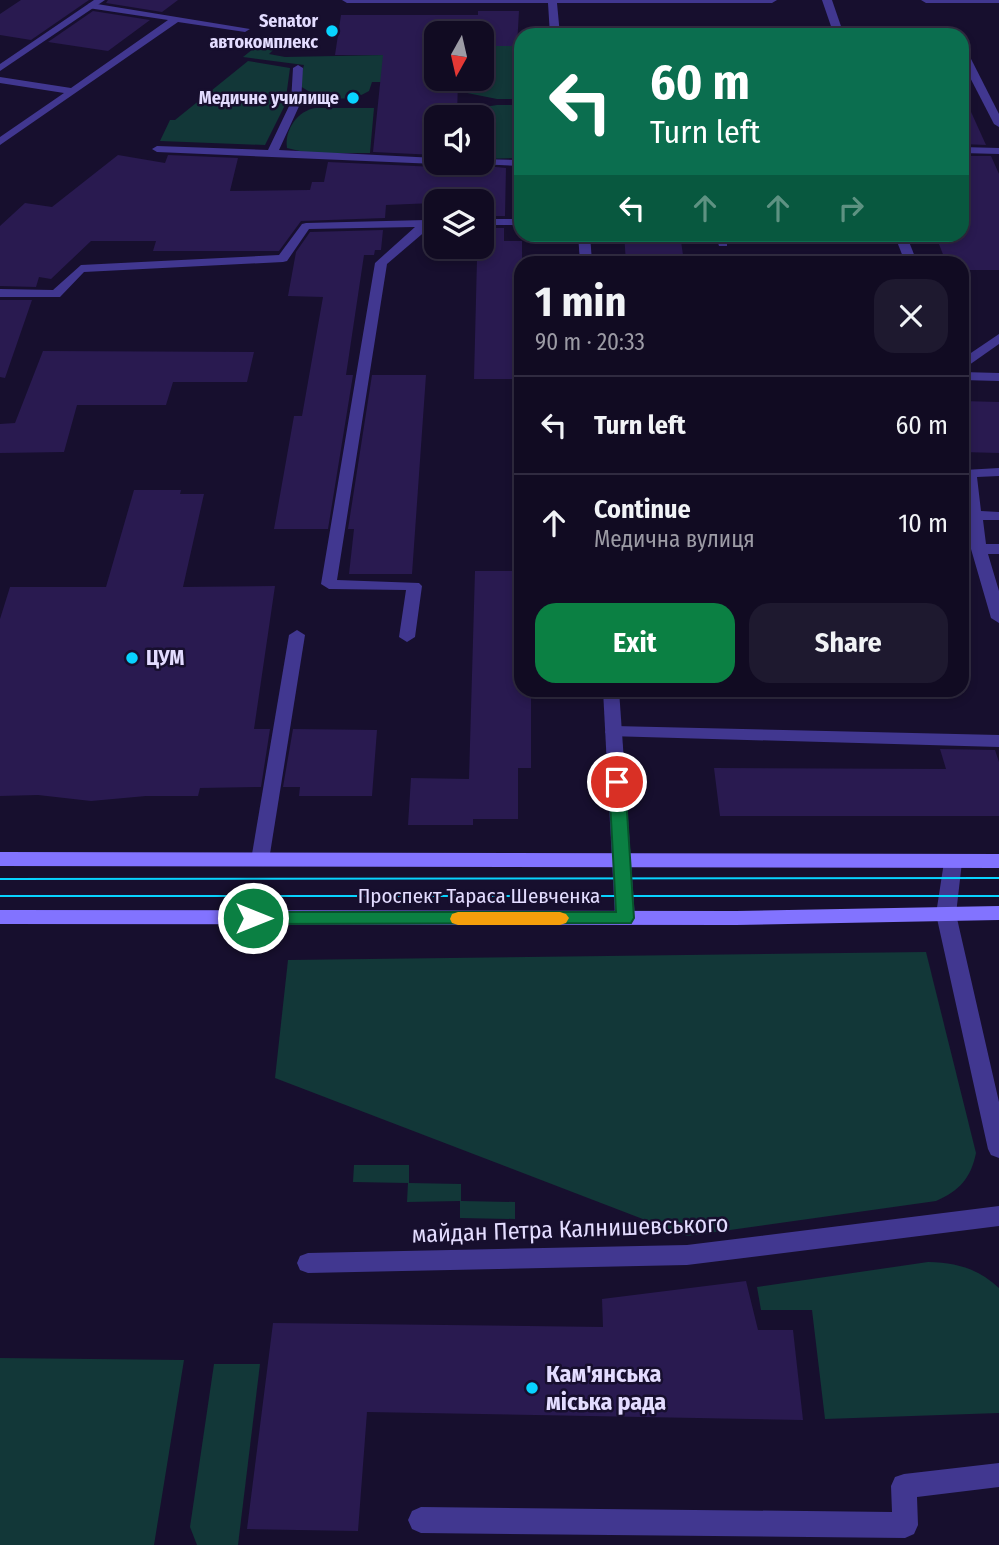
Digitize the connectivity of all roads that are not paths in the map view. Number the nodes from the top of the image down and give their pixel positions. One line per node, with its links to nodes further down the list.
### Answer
1 (347, 0): 6 (street)
2 (772, 0): 6 (street)
3 (827, 0): 10 (street)
4 (926, 0): 5 (street)
5 (999, 0)
6 (552, 1): 9 (street)
7 (96, 3): 8 (street); 13 (street)
8 (176, 19): 11 (street); 16 (street)
9 (554, 28)
10 (837, 28)
11 (245, 29)
12 (969, 65): 17 (street)
13 (0, 68)
14 (298, 68): 22 (street)
15 (0, 80): 16 (street)
16 (73, 91): 18 (street)
17 (999, 124)
18 (0, 142)
19 (157, 149): 22 (street)
20 (969, 150): 21 (street)
21 (999, 150)
22 (273, 151): 23 (street)
23 (424, 161)
24 (494, 162): 25 (street)
25 (514, 163)
26 (494, 222): 27 (street)
27 (514, 222)
28 (424, 223): 30 (street)
29 (424, 229): 42 (street)
30 (0, 293)
31 (999, 338): 32 (street)
32 (969, 361)
33 (969, 376): 34 (street)
34 (999, 377)
35 (999, 472): 36 (street)
36 (974, 515): 37 (street); 38 (street)
37 (999, 516)
38 (979, 549): 39 (street); 40 (street)
39 (999, 549)
40 (999, 618)
41 (298, 635): 47 (street)
42 (407, 637)
43 (612, 697): 44 (street)
44 (614, 732): 45 (street); 48 (street)
45 (999, 741)
46 (0, 859): 47 (main road, Проспект Тараса Шевченка)
47 (260, 860): 48 (main road, Проспект Тараса Шевченка)
48 (621, 861): 50 (main road, Проспект Тараса Шевченка); 54 (street)
49 (999, 861): 50 (main road, Проспект Тараса Шевченка)
50 (953, 862): 52 (street)
51 (999, 913): 52 (main road, Проспект Тараса Шевченка)
52 (946, 914): 54 (main road, Проспект Тараса Шевченка); 55 (street)
53 (0, 917): 54 (main road, Проспект Тараса Шевченка)
54 (625, 918)
55 (999, 1149)
56 (999, 1216): 57 (street, майдан Петра Калнишевського)
57 (308, 1263)
58 (999, 1475): 59 (street)
59 (421, 1520)

